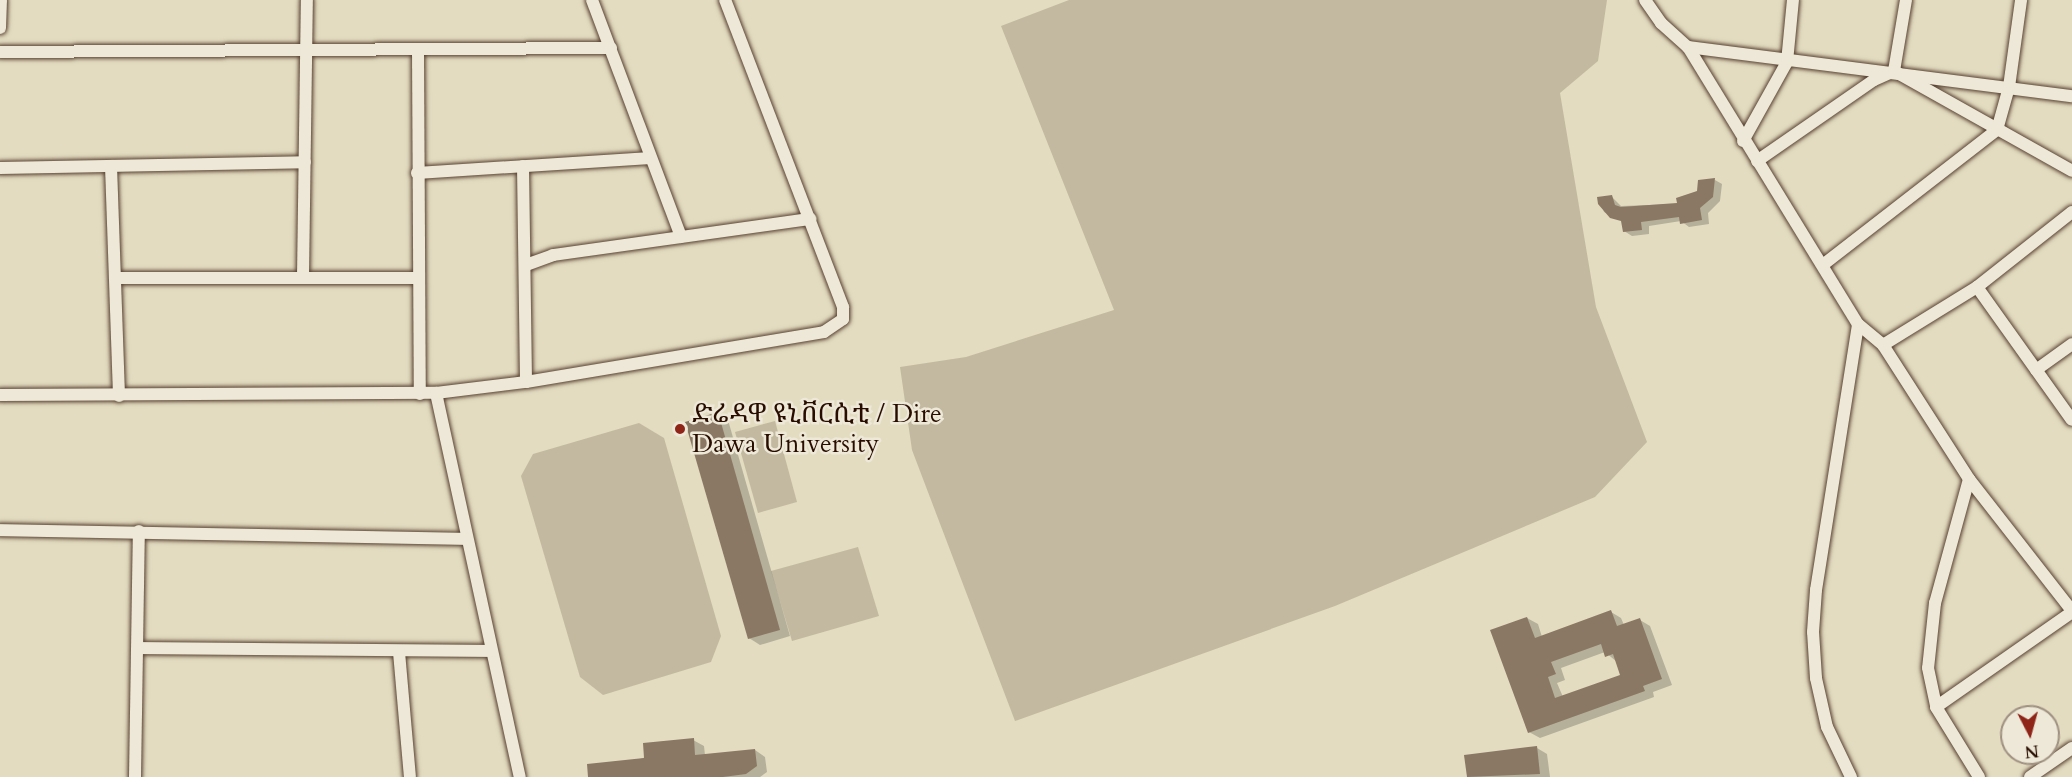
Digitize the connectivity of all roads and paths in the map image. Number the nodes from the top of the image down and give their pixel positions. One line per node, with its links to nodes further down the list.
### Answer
1 (1, 0): 9 (street)
2 (307, 0): 12 (street)
3 (592, 0): 11 (street)
4 (725, 0): 30 (street)
5 (1645, 0): 10 (street)
6 (1793, 0): 15 (street)
7 (1906, 0): 16 (street)
8 (2021, 0): 17 (street)
9 (0, 28)
10 (1688, 47): 15 (street); 20 (street)
11 (611, 48): 13 (street); 21 (street)
12 (308, 49): 13 (street); 14 (street); 23 (street)
13 (418, 50): 28 (street)
14 (0, 52)
15 (1787, 62): 16 (street); 20 (street)
16 (1894, 71): 17 (street); 19 (street); 22 (street)
17 (2009, 87): 18 (street); 19 (street)
18 (2072, 96)
19 (1997, 130): 27 (street); 32 (street)
20 (1743, 141): 22 (street)
21 (651, 158): 25 (street); 31 (street)
22 (1756, 161): 32 (street)
23 (304, 162): 24 (street); 35 (street)
24 (111, 166): 26 (street); 34 (street)
25 (523, 166): 28 (street); 33 (street)
26 (0, 168)
27 (2072, 171)
28 (417, 173): 36 (street)
29 (2072, 212): 37 (street)
30 (810, 219): 31 (street); 42 (street)
31 (681, 237): 33 (street)
32 (1824, 264): 38 (street)
33 (526, 265): 42 (street)
34 (116, 278): 35 (street); 46 (street)
35 (303, 278): 36 (street)
36 (416, 278): 44 (street)
37 (1977, 287): 40 (street); 41 (street)
38 (1858, 324): 40 (street); 61 (street)
39 (2072, 344): 41 (street)
40 (1883, 345): 48 (street)
41 (2036, 370): 47 (street)
42 (526, 382): 43 (street)
43 (436, 393): 44 (street); 51 (street)
44 (420, 394): 46 (street)
45 (0, 395): 46 (street)
46 (119, 396)
47 (2072, 420)
48 (1969, 479): 52 (street); 56 (street)
49 (0, 530): 50 (street)
50 (140, 531): 51 (street); 53 (street)
51 (465, 539): 54 (street)
52 (2072, 612): 56 (street)
53 (139, 648): 55 (street); 58 (street)
54 (491, 651): 55 (street); 60 (street)
55 (399, 652): 59 (street)
56 (1936, 707): 62 (street)
57 (2072, 748): 63 (street)
58 (135, 777)
59 (410, 777)
60 (520, 777)
61 (1851, 777)
62 (1978, 777)
63 (2030, 777)

